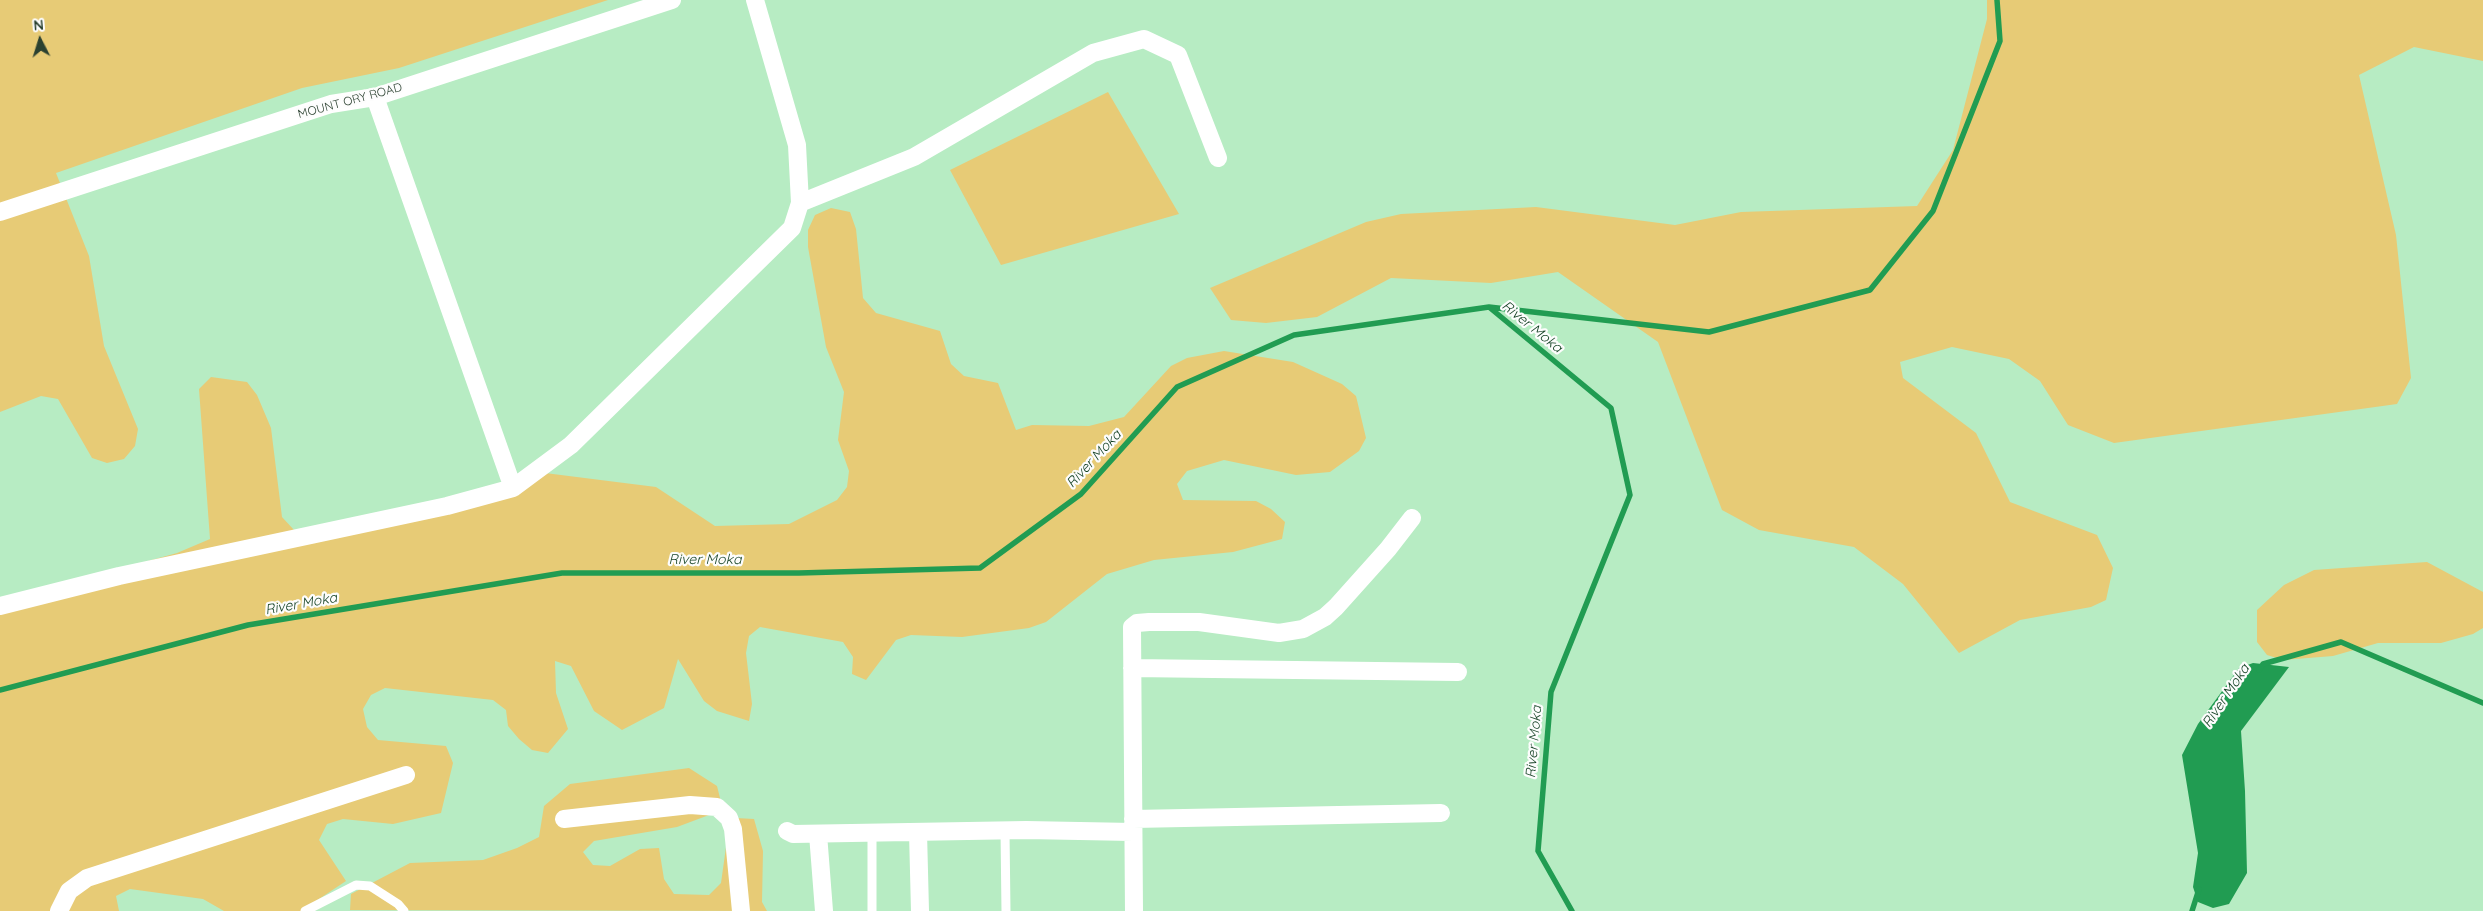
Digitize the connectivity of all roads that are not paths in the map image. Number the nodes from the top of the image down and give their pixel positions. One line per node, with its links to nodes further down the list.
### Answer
1 (672, 0): 3 (street, MOUNT ORY ROAD)
2 (755, 0): 5 (street)
3 (374, 97): 6 (street, MOUNT ORY ROAD); 7 (street)
4 (1218, 158): 5 (street)
5 (800, 202): 7 (street)
6 (0, 212)
7 (513, 488): 9 (street)
8 (1412, 518): 10 (street)
9 (0, 606)
10 (1132, 668): 11 (street); 15 (street)
11 (1458, 672)
12 (406, 775): 21 (street)
13 (1441, 813): 15 (street)
14 (564, 819): 24 (street)
15 (1133, 825): 17 (street); 29 (street)
16 (787, 831): 20 (street)
17 (1005, 831): 19 (street); 28 (lane)
18 (872, 832): 19 (street); 20 (street); 26 (lane)
19 (918, 832): 27 (street)
20 (818, 834): 25 (street)
21 (59, 911)
22 (305, 911): 23 (lane)
23 (404, 911)
24 (741, 911)
25 (824, 911)
26 (872, 911)
27 (920, 911)
28 (1006, 911)
29 (1134, 911)

